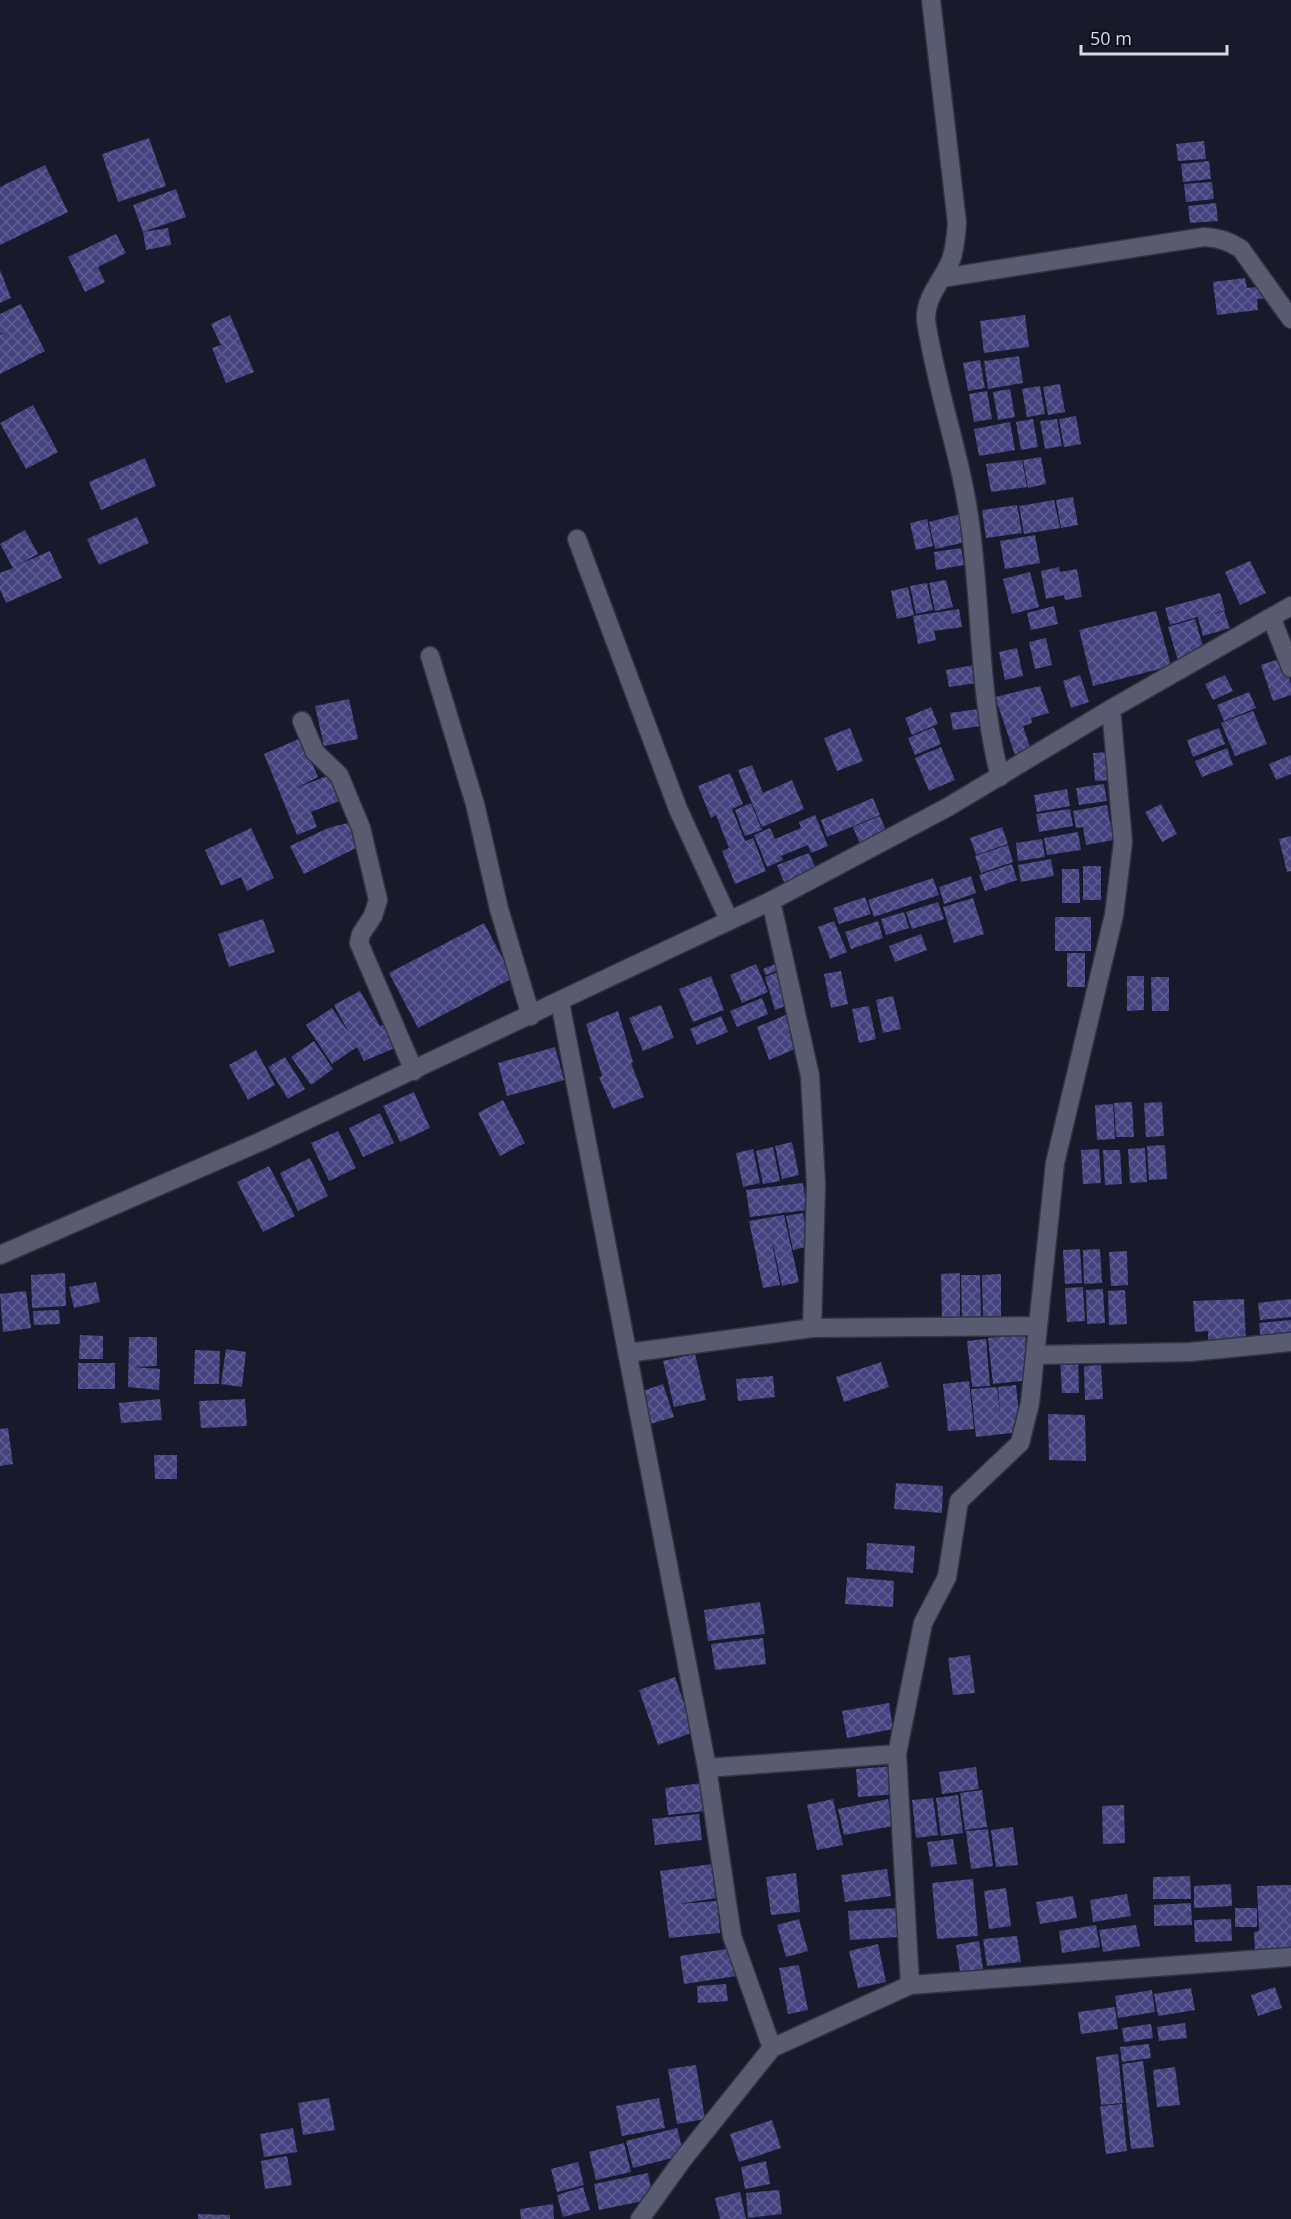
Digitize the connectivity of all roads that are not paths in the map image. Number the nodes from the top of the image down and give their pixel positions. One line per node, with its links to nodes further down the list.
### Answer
1 (931, 0): 2 (street)
2 (942, 278): 3 (street); 11 (street)
3 (1291, 319)
4 (577, 539): 13 (street)
5 (1291, 606): 6 (street)
6 (1272, 619): 8 (street); 9 (street)
7 (430, 656): 15 (street)
8 (1291, 668)
9 (1111, 709): 11 (street); 18 (street)
10 (302, 721): 16 (street)
11 (1000, 777): 12 (street)
12 (771, 901): 13 (street); 19 (street)
13 (729, 920): 14 (street)
14 (560, 1002): 15 (street); 21 (street)
15 (531, 1016): 16 (street)
16 (414, 1071): 17 (street)
17 (0, 1255)
18 (1038, 1326): 19 (street); 22 (street)
19 (812, 1328): 21 (street)
20 (1291, 1342): 22 (street)
21 (628, 1353): 24 (street)
22 (1035, 1354): 23 (street)
23 (897, 1754): 24 (street); 26 (street)
24 (707, 1768): 27 (street)
25 (1291, 1957): 26 (street)
26 (910, 1984): 27 (street)
27 (772, 2048): 28 (street)
28 (640, 2219)

